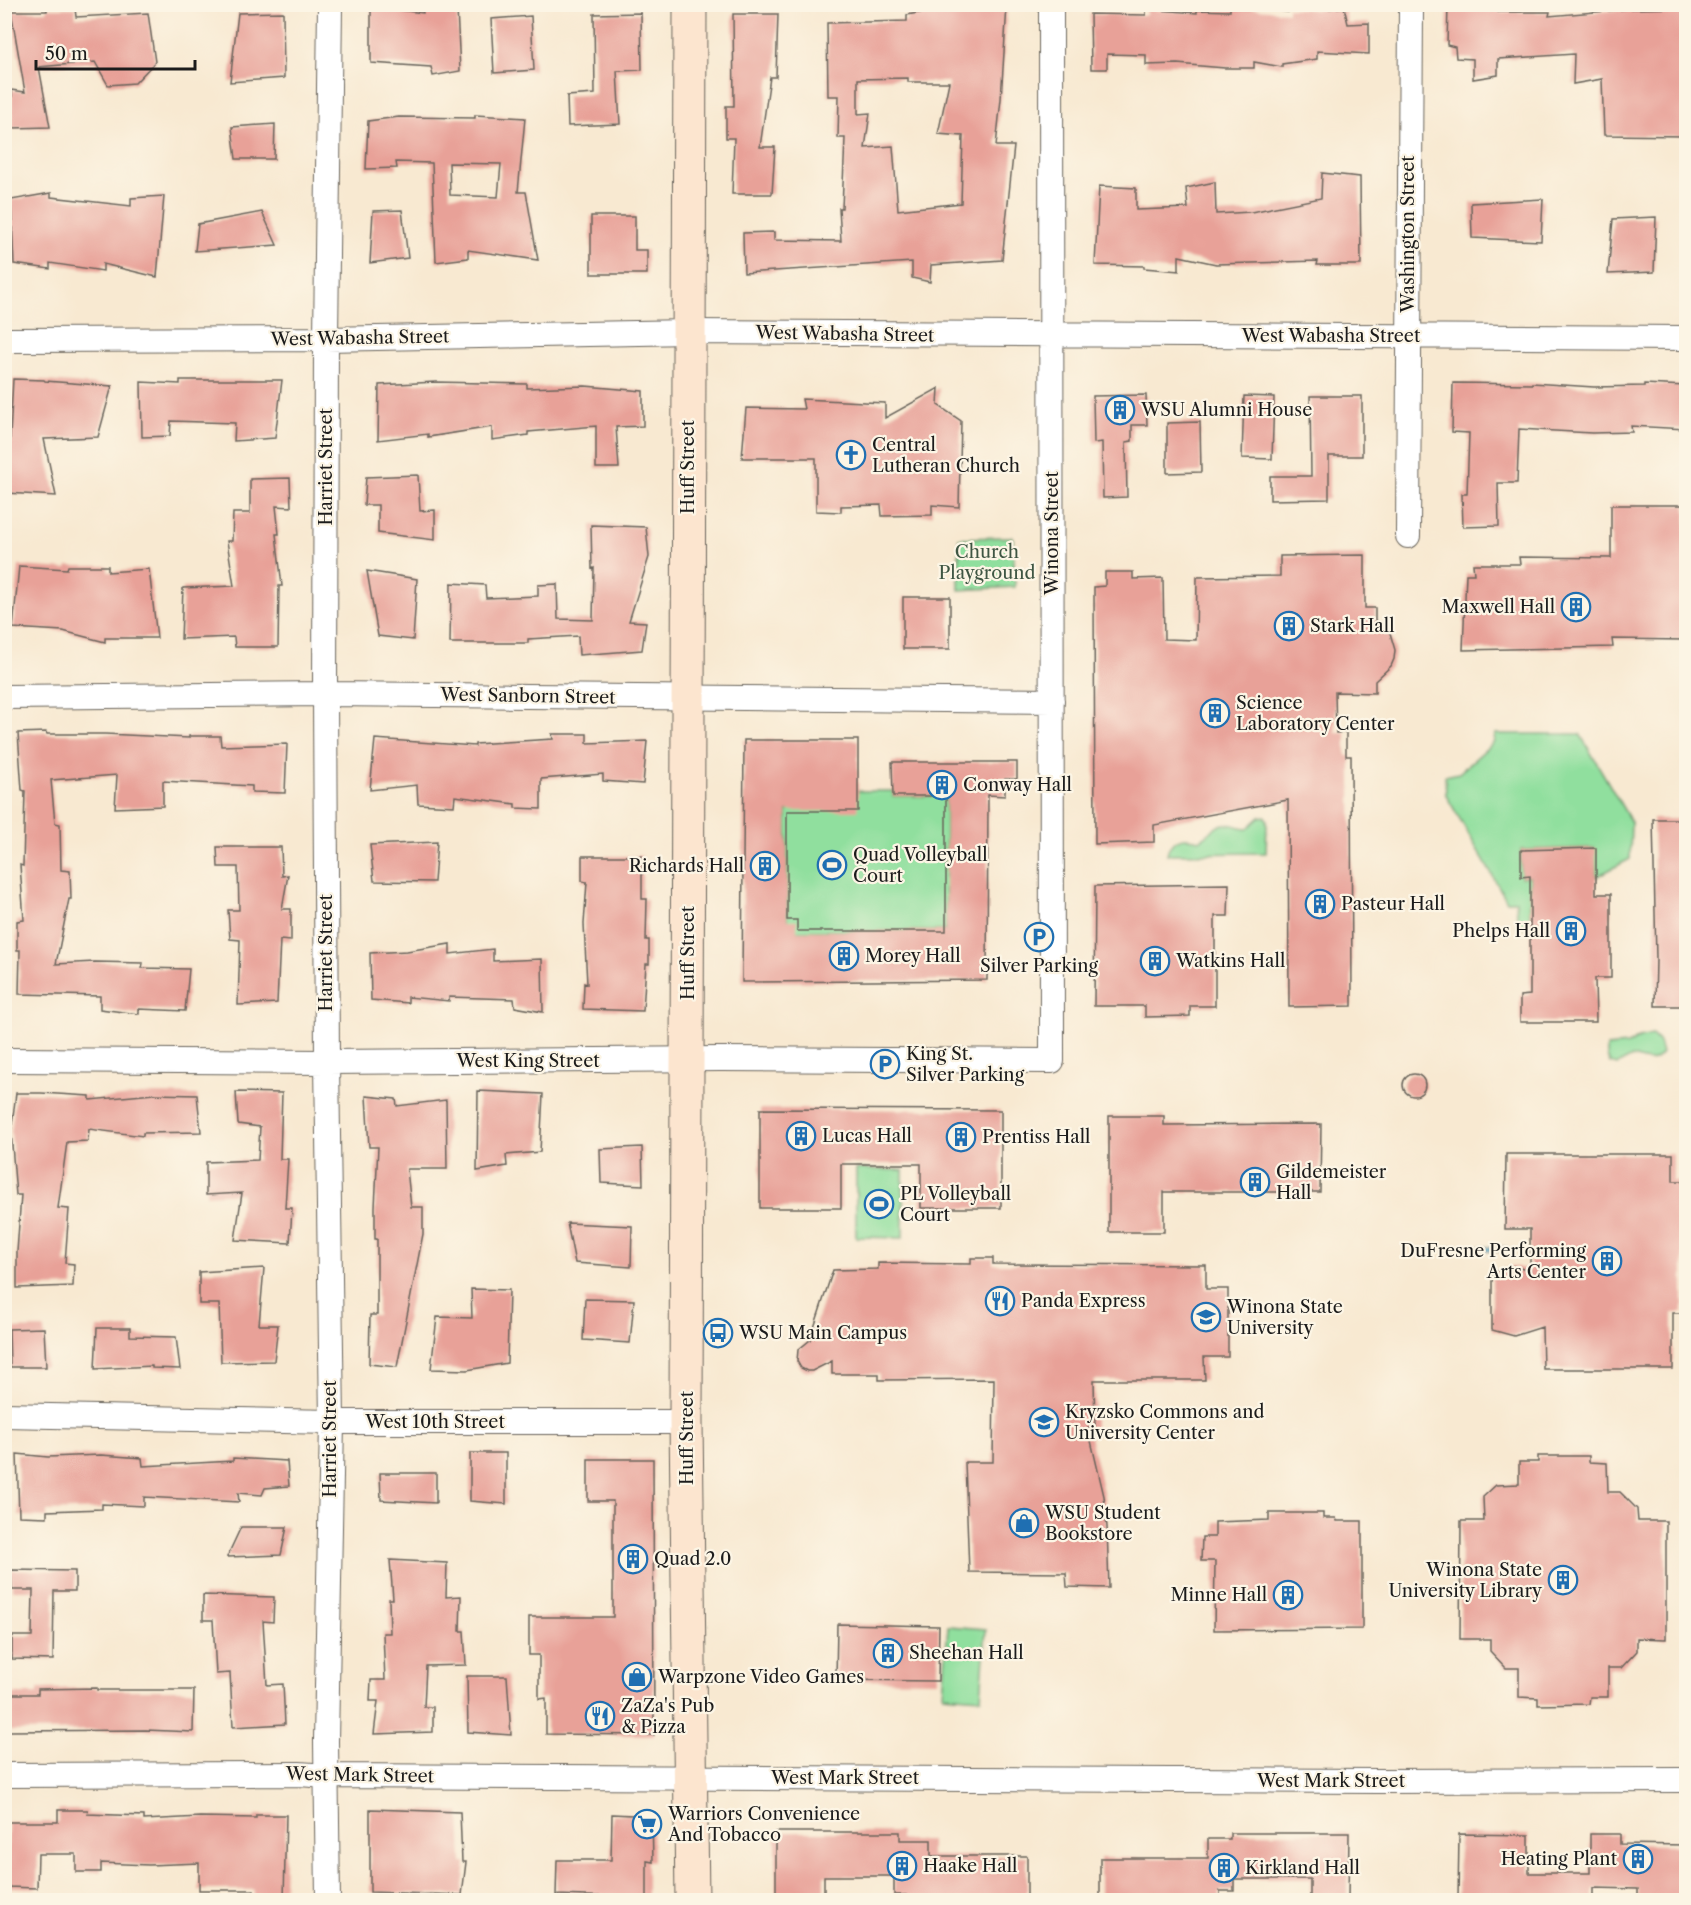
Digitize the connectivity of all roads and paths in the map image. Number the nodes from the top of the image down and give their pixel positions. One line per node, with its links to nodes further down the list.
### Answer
1 (330, 4): 9 (street, Harriet Street)
2 (690, 4): 5 (main road, Huff Street)
3 (1051, 4): 6 (street, Winona Street)
4 (1411, 4): 7 (street, Washington Street)
5 (689, 332): 6 (street, West Wabasha Street); 9 (street, West Wabasha Street); 14 (main road, Huff Street)
6 (1051, 335): 7 (street, West Wabasha Street); 15 (street, Winona Street)
7 (1408, 336): 8 (street, West Wabasha Street); 11 (street, Washington Street)
8 (1686, 338)
9 (326, 339): 10 (street, West Wabasha Street); 12 (street, Harriet Street)
10 (4, 340)
11 (1408, 536)
12 (325, 694): 13 (street, West Sanborn Street); 14 (street, West Sanborn Street); 19 (street, Harriet Street)
13 (4, 697)
14 (690, 698): 15 (street, West Sanborn Street); 16 (main road, Huff Street)
15 (1052, 700): 18 (street, Winona Street)
16 (688, 1059): 18 (street, West King Street); 19 (street, West King Street); 22 (main road, Huff Street)
17 (4, 1060): 19 (street, West King Street)
18 (1052, 1061)
19 (327, 1062): 21 (street, Harriet Street)
20 (4, 1415): 21 (street, West 10th Street)
21 (332, 1422): 22 (street, West 10th Street); 24 (street, Harriet Street)
22 (686, 1422): 25 (main road, Huff Street)
23 (4, 1775): 24 (street, West Mark Street)
24 (327, 1776): 25 (street, West Mark Street); 27 (street, Harriet Street)
25 (690, 1777): 26 (street, West Mark Street); 28 (main road, Huff Street)
26 (1686, 1780)
27 (328, 1900)
28 (692, 1900)

